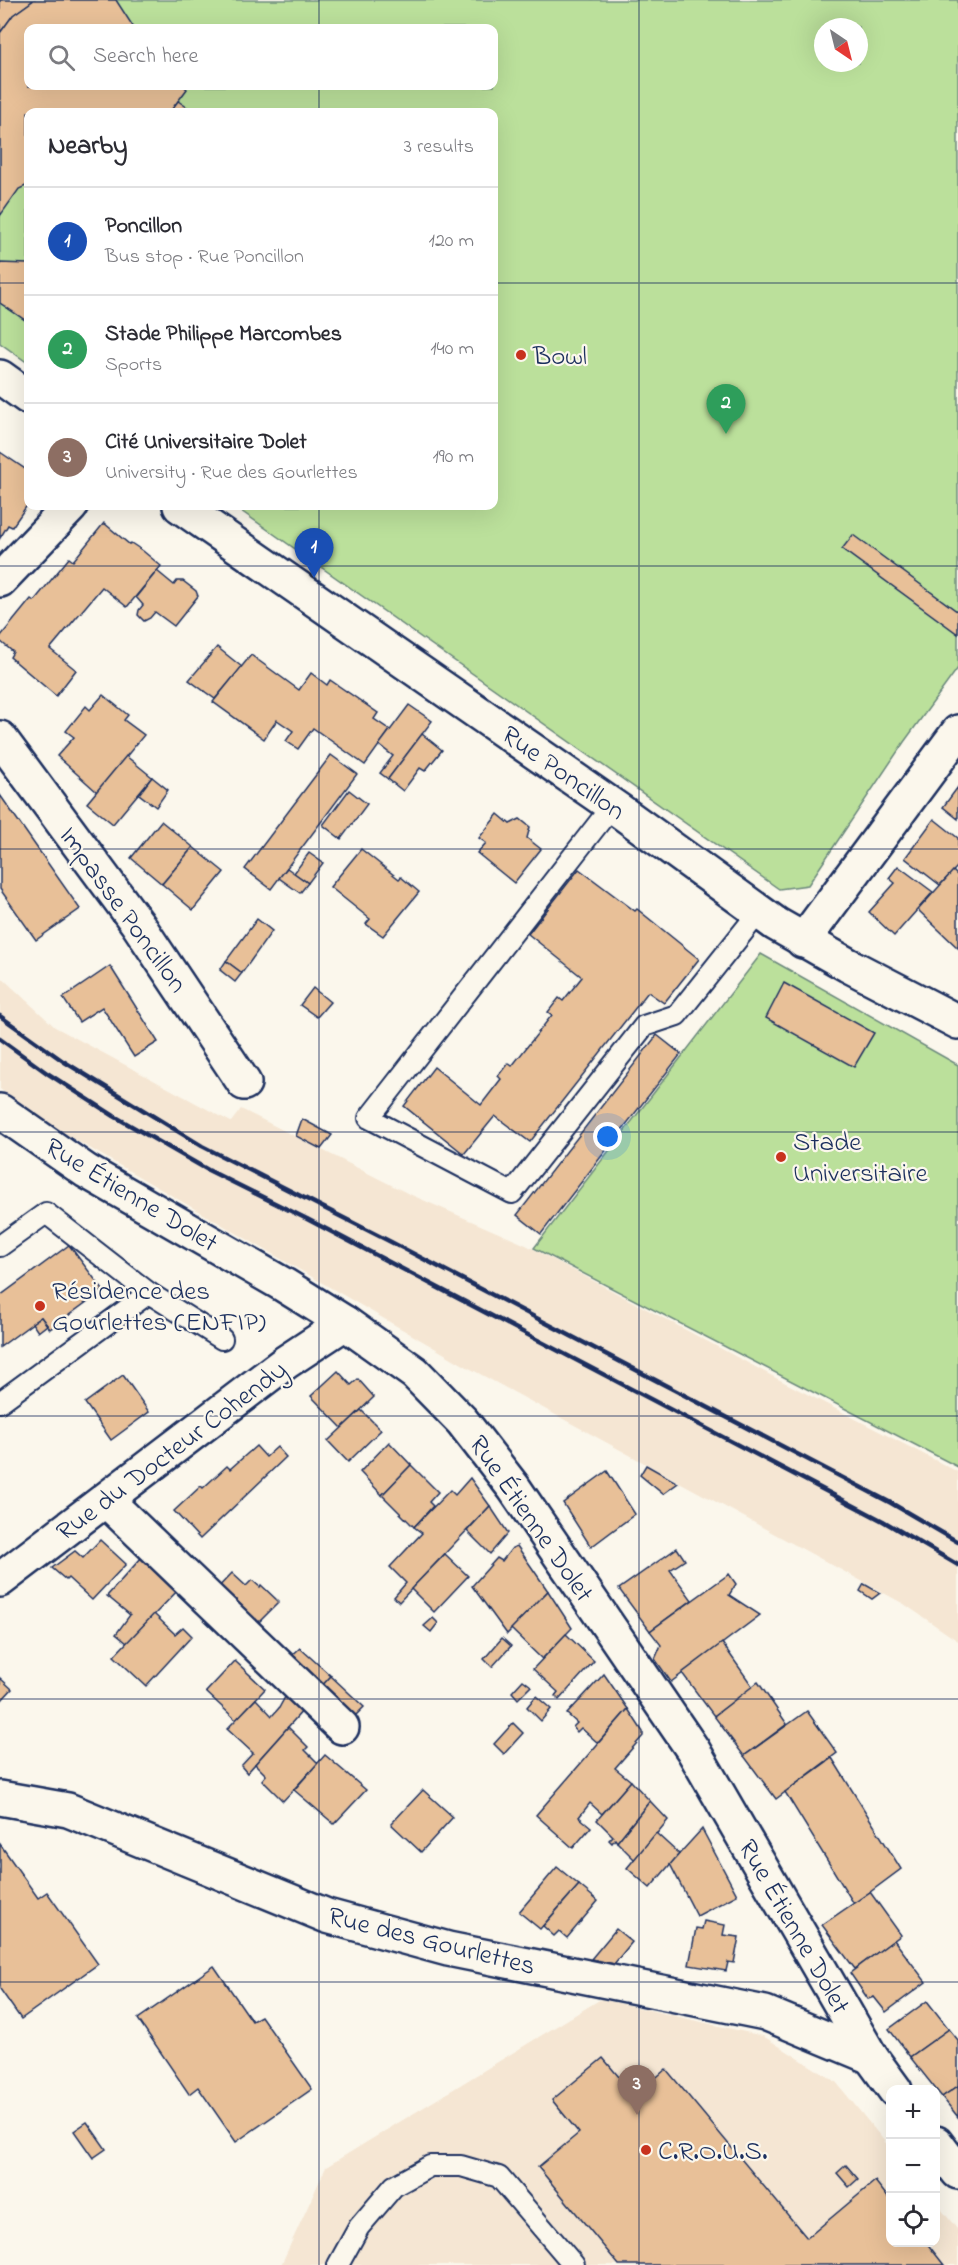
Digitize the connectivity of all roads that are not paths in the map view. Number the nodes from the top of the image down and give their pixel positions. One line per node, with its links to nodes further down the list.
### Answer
1 (0, 377): 2 (street)
2 (24, 394)
3 (67, 510): 5 (street)
4 (186, 510): 8 (street, Rue Poncillon)
5 (0, 580)
6 (958, 732): 10 (street)
7 (0, 738): 12 (street, Impasse Poncillon)
8 (612, 806): 9 (street, Rue Poncillon); 9 (lane)
9 (759, 912): 10 (street, Rue Poncillon)
10 (803, 941): 11 (street, Rue Poncillon)
11 (958, 1022)
12 (244, 1083)
13 (0, 1111): 16 (street, Rue Étienne Dolet)
14 (0, 1246): 15 (lane)
15 (149, 1293): 17 (lane); 18 (lane)
16 (345, 1323): 19 (street, Rue du Docteur Cohendy); 23 (street, Rue Étienne Dolet)
17 (222, 1339)
18 (0, 1402)
19 (106, 1500): 20 (street, Rue du Docteur Cohendy); 21 (street)
20 (0, 1580)
21 (342, 1727)
22 (0, 1798): 23 (street, Rue des Gourlettes)
23 (871, 2057): 24 (street, Rue Étienne Dolet)
24 (891, 2085)
25 (940, 2148): 26 (street)
26 (958, 2172)
27 (338, 2265): 28 (lane)
28 (574, 2265)

